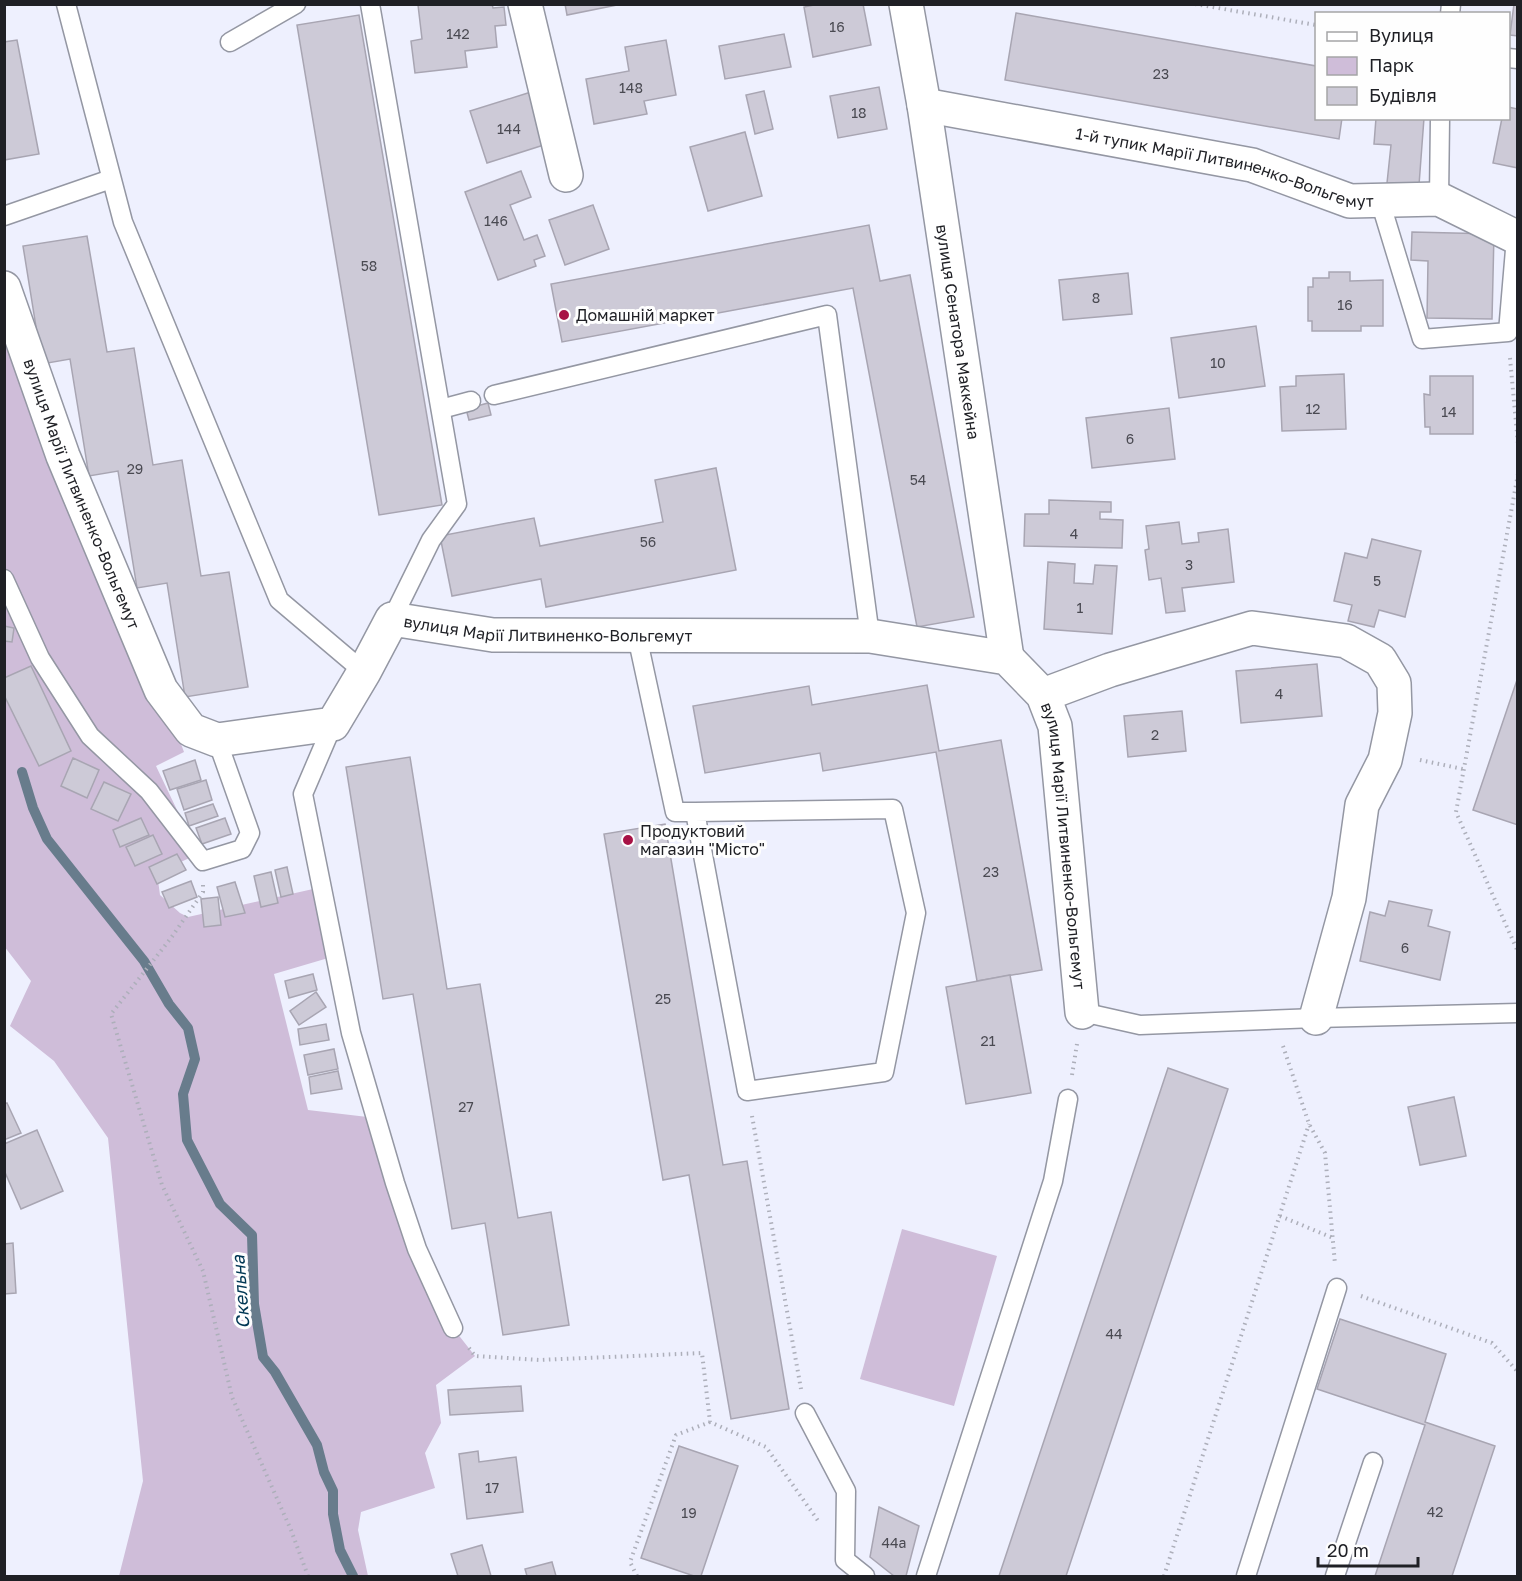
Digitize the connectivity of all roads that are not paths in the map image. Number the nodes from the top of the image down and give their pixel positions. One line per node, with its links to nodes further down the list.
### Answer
1 (66, 4): 10 (lane)
2 (296, 4): 6 (lane)
3 (370, 4): 18 (lane)
4 (525, 4): 9 (street)
5 (906, 4): 7 (street, вулиця Сенатора Маккейна)
6 (230, 42)
7 (924, 105): 12 (street, 1-й тупик Марії Литвиненко-Вольгемут); 23 (street, вулиця Сенатора Маккейна)
8 (1440, 120): 11 (lane)
9 (566, 175)
10 (111, 179): 13 (lane); 24 (lane)
11 (1439, 200): 12 (street, 1-й тупик Марії Литвиненко-Вольгемут); 14 (street, 1-й тупик Марії Литвиненко-Вольгемут)
12 (1380, 201): 14 (lane)
13 (4, 216)
14 (1517, 238)
15 (4, 288): 27 (street, вулиця Марії Литвиненко-Вольгемут)
16 (494, 395): 22 (lane)
17 (471, 401): 18 (lane)
18 (441, 409): 20 (lane)
19 (4, 579): 27 (lane)
20 (392, 619): 21 (street, вулиця Марії Литвиненко-Вольгемут); 24 (street, вулиця Марії Литвиненко-Вольгемут)
21 (637, 636): 22 (street, вулиця Марії Литвиненко-Вольгемут); 28 (lane)
22 (870, 636): 23 (street, вулиця Марії Литвиненко-Вольгемут)
23 (1007, 658): 25 (street, вулиця Марії Литвиненко-Вольгемут)
24 (364, 672): 26 (street, вулиця Марії Литвиненко-Вольгемут)
25 (1043, 695): 29 (street, вулиця Марії Литвиненко-Вольгемут); 31 (street)
26 (333, 724): 27 (street); 34 (lane)
27 (217, 740)
28 (695, 812): 28 (lane)
29 (1082, 1012): 31 (lane)
30 (1518, 1014): 31 (lane)
31 (1316, 1018)
32 (1068, 1099): 38 (lane)
33 (1337, 1288): 39 (lane)
34 (453, 1328)
35 (806, 1413): 37 (lane)
36 (1372, 1462): 40 (lane)
37 (865, 1576)
38 (926, 1576)
39 (1246, 1576)
40 (1335, 1576)

